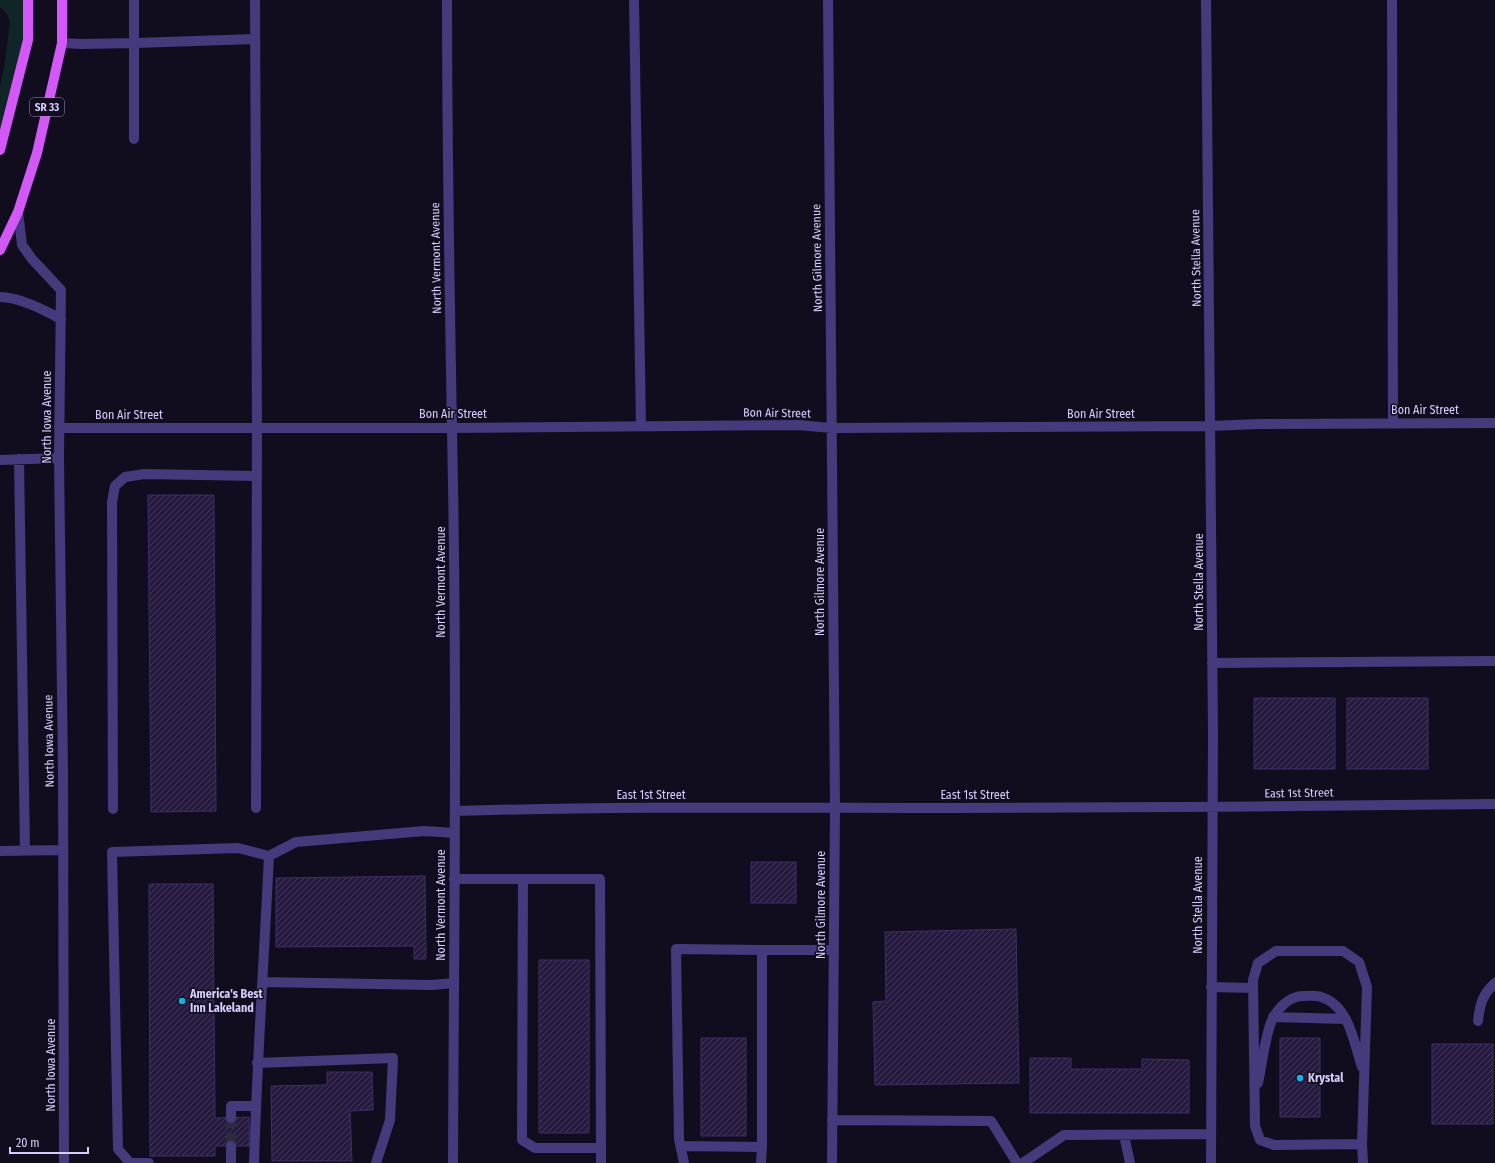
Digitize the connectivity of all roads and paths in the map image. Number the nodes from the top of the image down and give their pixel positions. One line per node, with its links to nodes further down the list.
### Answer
1 (28, 0): 14 (main road, SR 33)
2 (62, 0): 11 (main road, SR 33)
3 (134, 0): 12 (street)
4 (255, 0): 10 (street)
5 (447, 0): 25 (street, North Vermont Avenue)
6 (634, 0): 21 (street)
7 (828, 0): 26 (street, North Gilmore Avenue)
8 (1206, 0): 22 (street, North Stella Avenue)
9 (1392, 0): 19 (street)
10 (255, 39): 12 (street); 24 (street)
11 (62, 43): 12 (street); 15 (main road, SR 33)
12 (135, 43): 13 (street)
13 (134, 139)
14 (0, 150)
15 (18, 212): 16 (main road, SR 33); 18 (street, North Iowa Avenue)
16 (0, 250)
17 (0, 297): 18 (street)
18 (60, 319): 23 (street, North Iowa Avenue)
19 (1393, 423): 20 (street, Bon Air Street); 22 (street, Bon Air Street)
20 (1495, 423)
21 (640, 426): 25 (street, Bon Air Street); 26 (street, Bon Air Street)
22 (1210, 426): 26 (street, Bon Air Street); 32 (street, North Stella Avenue)
23 (59, 428): 24 (street, Bon Air Street); 27 (street, North Iowa Avenue)
24 (256, 428): 25 (street, Bon Air Street); 30 (street)
25 (451, 428): 38 (street, North Vermont Avenue)
26 (832, 428): 35 (street, North Gilmore Avenue)
27 (59, 458): 29 (street); 40 (street, North Iowa Avenue)
28 (0, 460): 29 (street)
29 (19, 460): 42 (street)
30 (256, 476): 34 (street); 37 (street)
31 (1495, 660): 32 (street)
32 (1212, 663): 36 (street, North Stella Avenue)
33 (1495, 804): 36 (street, East 1st Street)
34 (256, 808)
35 (835, 808): 36 (street, East 1st Street); 38 (street, East 1st Street); 47 (street, North Gilmore Avenue)
36 (1211, 808): 51 (street, North Stella Avenue)
37 (113, 809)
38 (455, 811): 39 (street, North Vermont Avenue)
39 (455, 833): 43 (street); 44 (street, North Vermont Avenue)
40 (63, 850): 42 (street); 69 (street, North Iowa Avenue)
41 (0, 851): 42 (street)
42 (25, 851)
43 (269, 856): 48 (street); 70 (street)
44 (454, 879): 45 (street); 49 (street, North Vermont Avenue)
45 (523, 879): 68 (street); 68 (street)
46 (762, 950): 47 (street); 66 (street); 67 (street)
47 (834, 950): 61 (street, North Gilmore Avenue)
48 (263, 982): 49 (street); 56 (street)
49 (454, 983): 74 (street, North Vermont Avenue)
50 (1495, 983): 55 (street)
51 (1211, 987): 52 (street); 62 (street, North Stella Avenue)
52 (1253, 988): 57 (street); 58 (street)
53 (1273, 1017): 54 (street); 54 (street); 58 (street)
54 (1346, 1019): 57 (street)
55 (1478, 1021)
56 (257, 1063): 59 (street); 73 (street)
57 (1364, 1075): 64 (street)
58 (1254, 1103): 64 (street)
59 (256, 1106): 60 (street); 72 (street)
60 (231, 1118)
61 (832, 1120): 78 (street, North Gilmore Avenue); 79 (street)
62 (1211, 1134): 63 (street); 82 (street, North Stella Avenue)
63 (1124, 1135): 80 (street); 81 (street)
64 (1362, 1144): 83 (street)
65 (231, 1146): 71 (street)
66 (681, 1146): 67 (street); 76 (street)
67 (762, 1147): 77 (street)
68 (601, 1148): 75 (street)
69 (64, 1163)
70 (149, 1163)
71 (231, 1163)
72 (254, 1163)
73 (376, 1163)
74 (453, 1163)
75 (601, 1163)
76 (684, 1163)
77 (761, 1163)
78 (832, 1163)
79 (1017, 1163)
80 (1023, 1163)
81 (1130, 1163)
82 (1211, 1163)
83 (1363, 1163)

